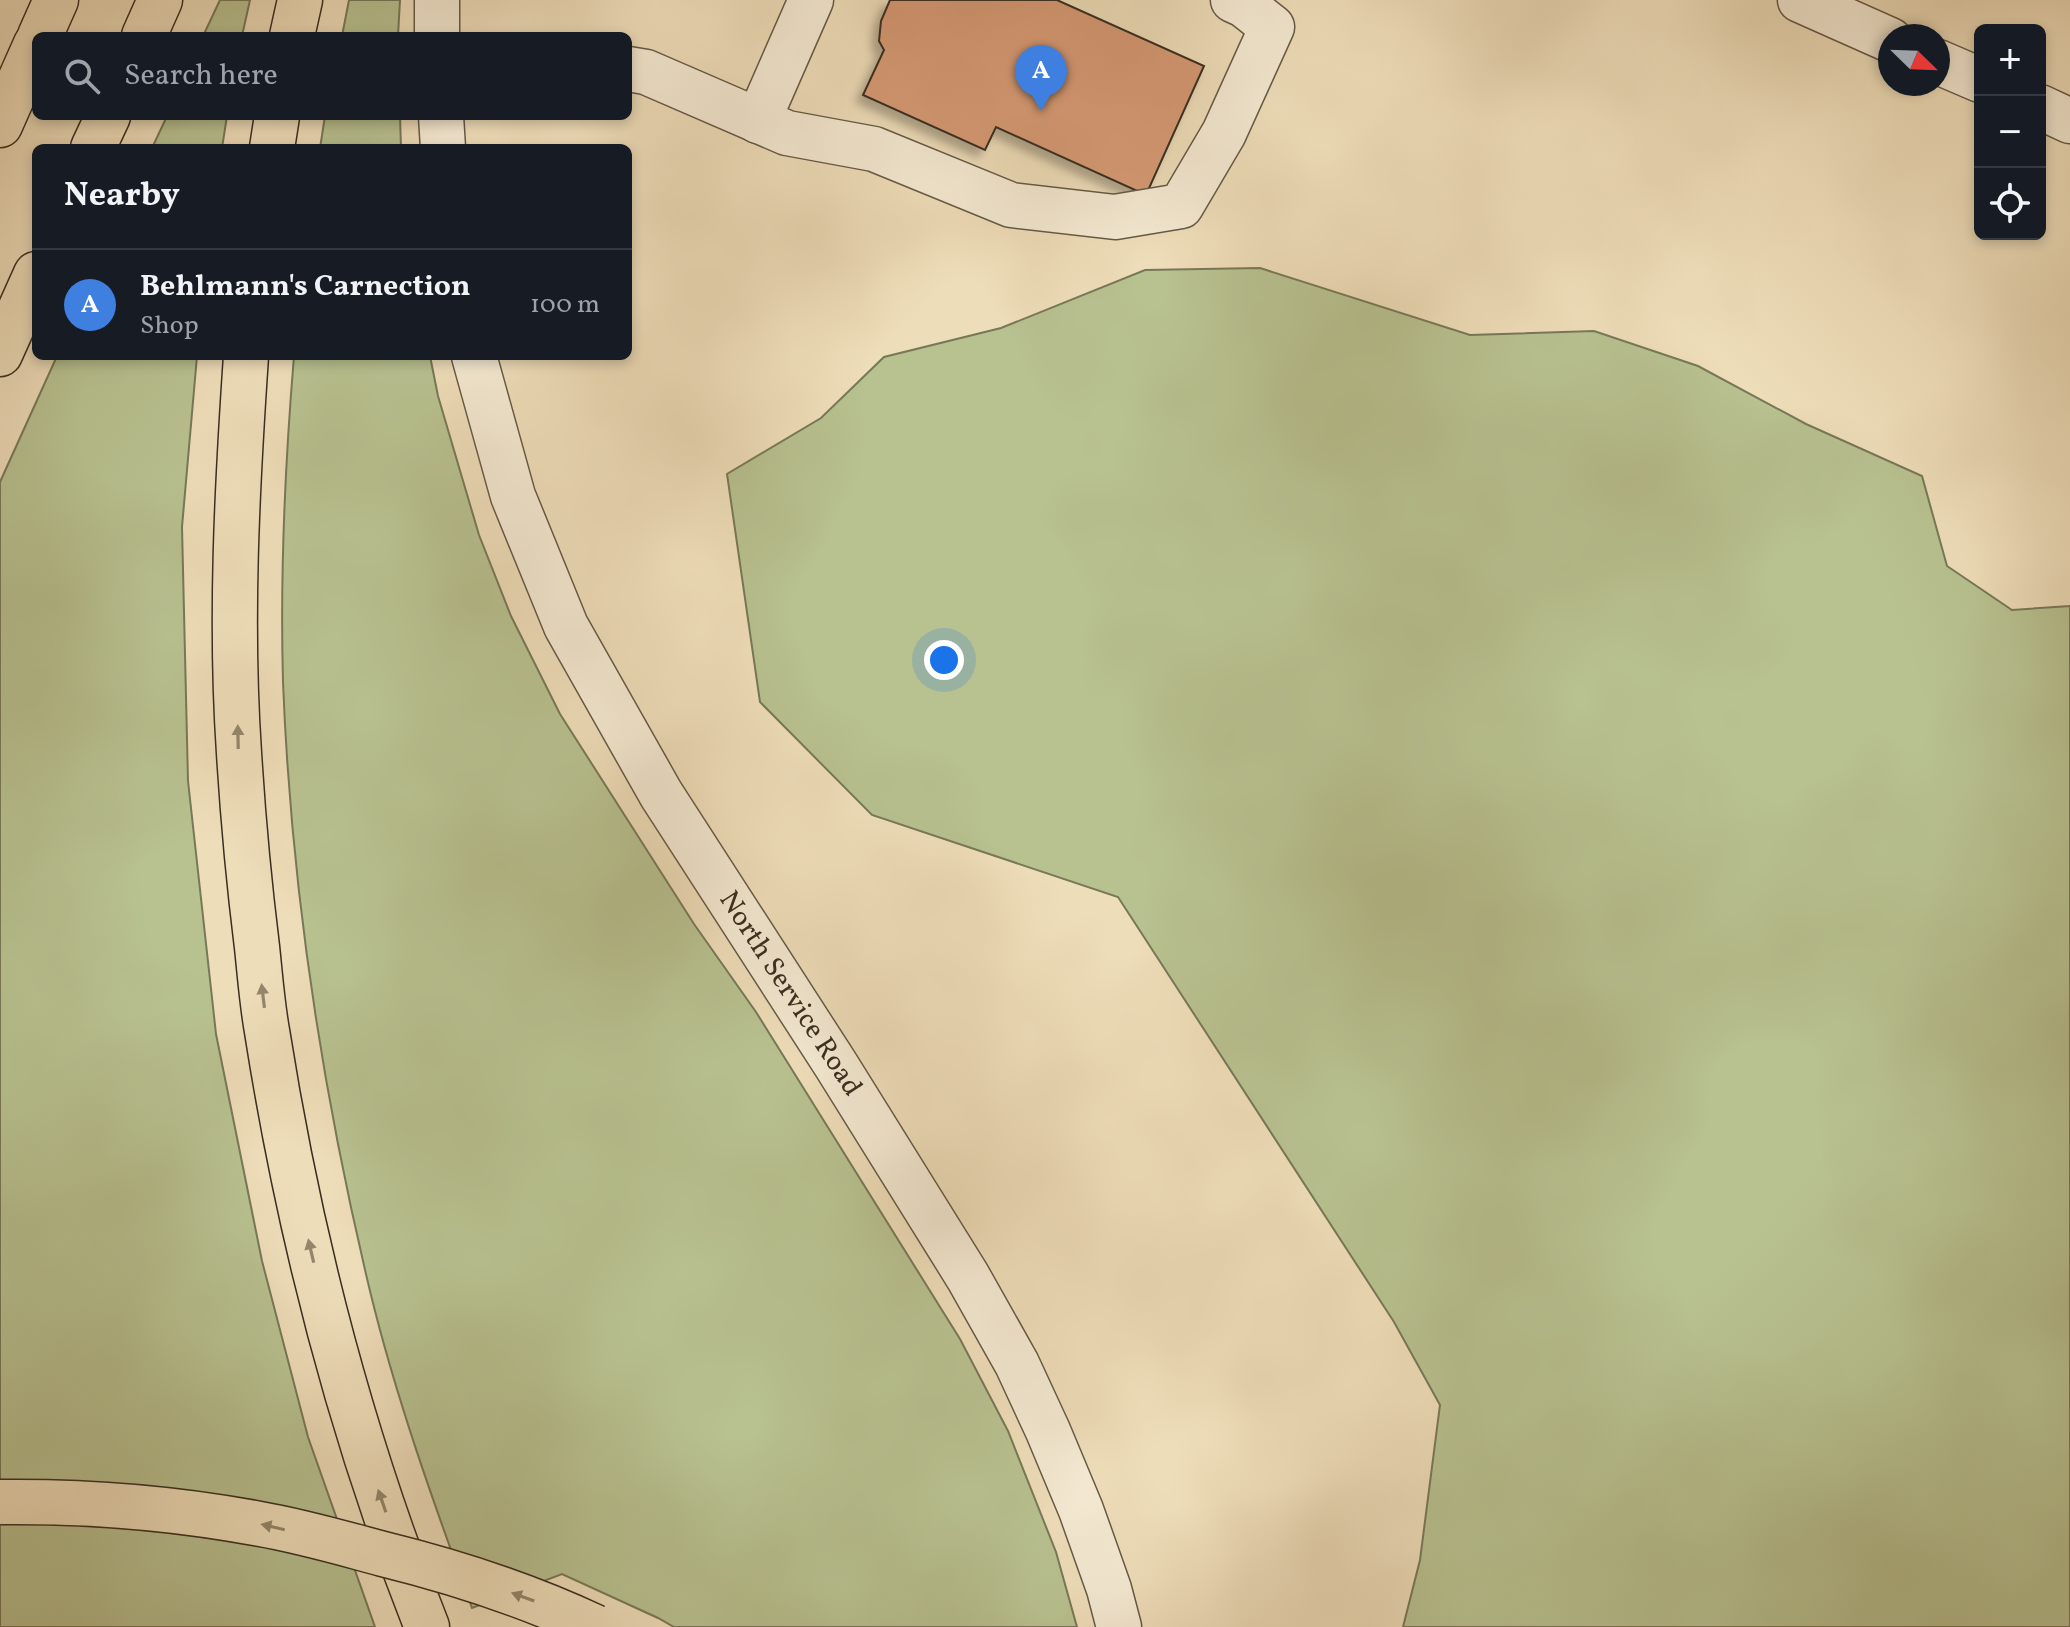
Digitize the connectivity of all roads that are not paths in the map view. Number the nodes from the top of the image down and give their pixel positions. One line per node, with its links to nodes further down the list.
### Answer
1 (56, 0): 8 (highway)
2 (160, 0): 9 (highway)
3 (300, 0): 10 (highway)
4 (437, 0): 11 (street)
5 (811, 0): 21 (street)
6 (1233, 0): 21 (street)
7 (1800, 0): 12 (street)
8 (42, 32)
9 (146, 32)
10 (293, 32)
11 (437, 32)
12 (1878, 35)
13 (32, 53): 23 (highway)
14 (1950, 67): 16 (street)
15 (632, 70): 21 (street)
16 (1974, 77)
17 (2046, 110): 22 (street)
18 (106, 120): 24 (highway)
19 (276, 120): 25 (highway)
20 (441, 120): 26 (street)
21 (758, 121)
22 (2070, 121)
23 (0, 125)
24 (95, 144)
25 (273, 144)
26 (443, 144)
27 (32, 283): 28 (highway)
28 (0, 354)
29 (246, 360): 32 (highway, one-way to 29)
30 (475, 360): 34 (street, North Service Road)
31 (0, 1502): 33 (highway, one-way to 31, bridge)
32 (427, 1627)
33 (595, 1627)
34 (1119, 1627)

